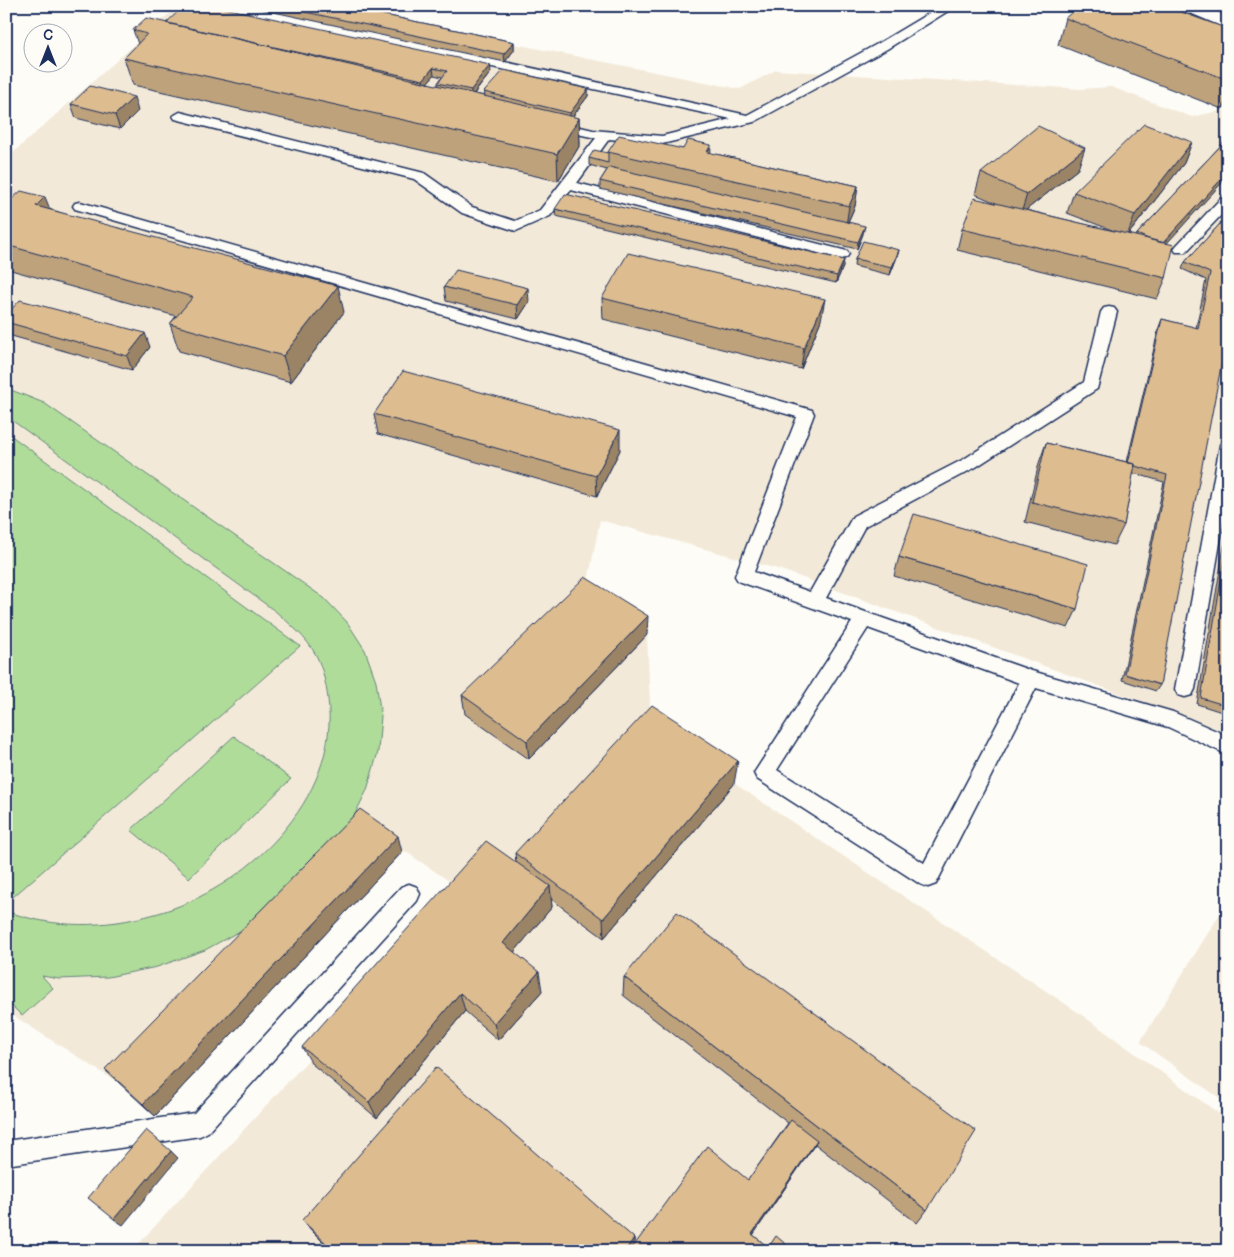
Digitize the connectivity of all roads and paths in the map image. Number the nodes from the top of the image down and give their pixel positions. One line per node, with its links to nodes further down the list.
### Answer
1 (231, 6): 6 (lane)
2 (950, 6): 6 (lane)
3 (1189, 6): 4 (street)
4 (1228, 24)
5 (180, 116): 9 (lane)
6 (749, 119): 8 (lane)
7 (545, 123): 8 (lane)
8 (604, 135): 9 (lane)
9 (568, 185): 13 (lane)
10 (1228, 198): 12 (lane)
11 (80, 206): 16 (lane)
12 (1181, 248)
13 (842, 254)
14 (1109, 312): 16 (lane)
15 (1228, 445): 19 (lane)
16 (814, 602): 17 (lane)
17 (864, 619): 18 (lane); 18 (lane)
18 (1031, 679): 20 (lane)
19 (1185, 689)
20 (1228, 746)
21 (409, 894): 22 (lane)
22 (6, 1153)

